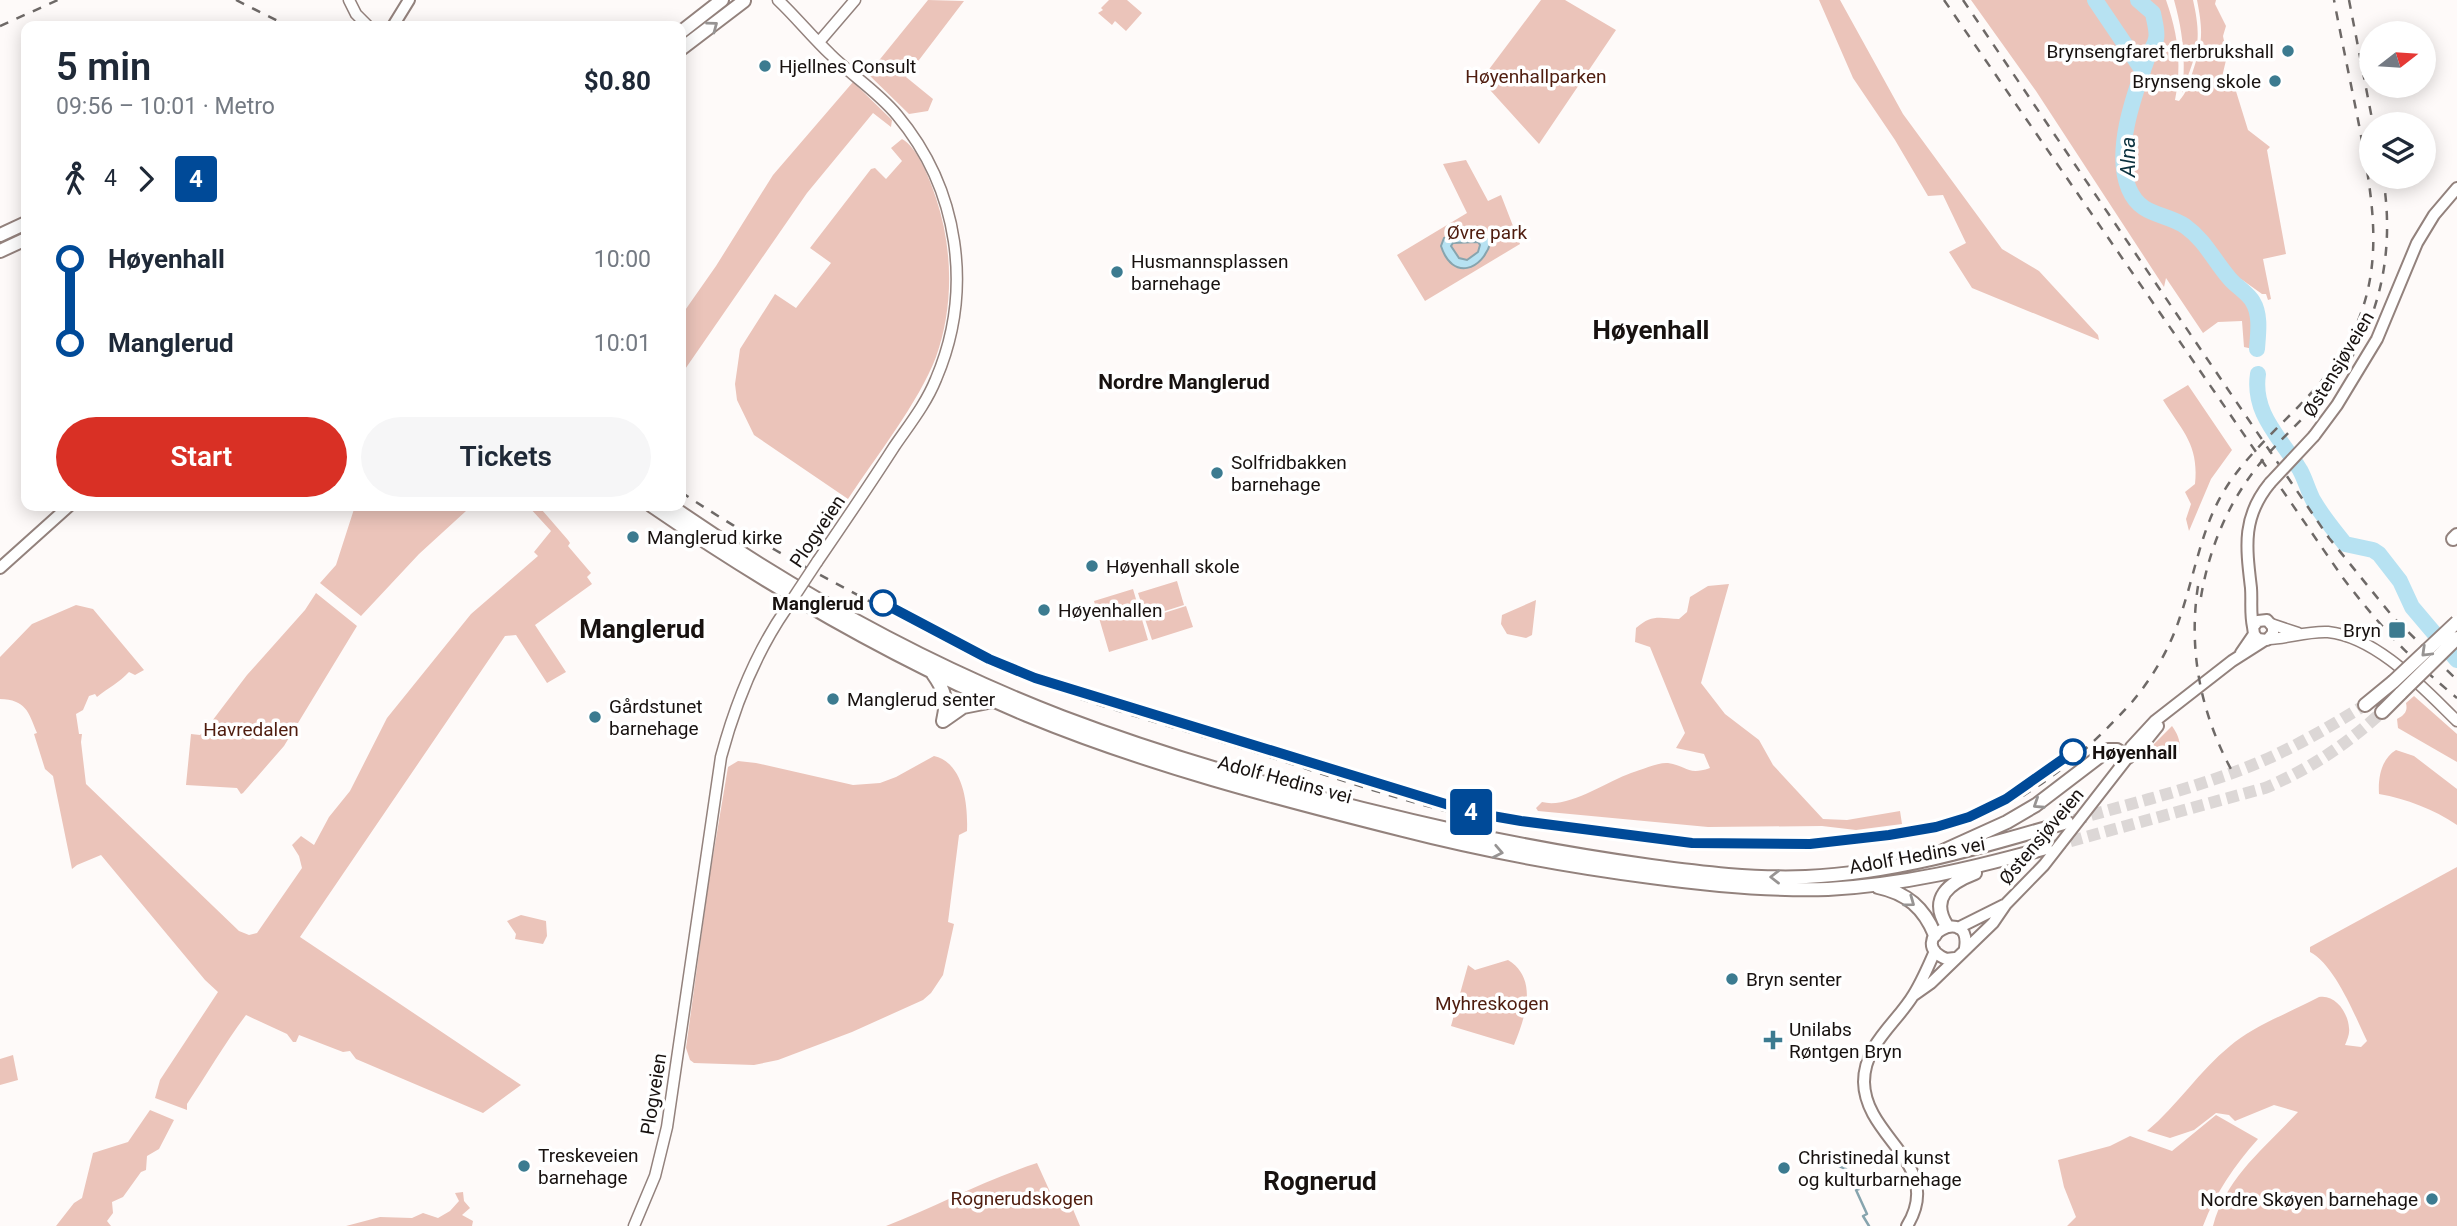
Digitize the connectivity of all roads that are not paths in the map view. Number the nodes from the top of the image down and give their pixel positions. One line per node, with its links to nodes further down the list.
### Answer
1 (349, 0): 7 (street)
2 (409, 0): 8 (main road)
3 (722, 0): 9 (highway)
4 (778, 0): 10 (street, Plogveien)
5 (855, 0): 10 (street)
6 (744, 1): 11 (highway, one-way to 6)
7 (363, 21)
8 (396, 21)
9 (686, 28)
10 (819, 42): 54 (street, Plogveien, bridge)
11 (686, 45)
12 (2457, 188): 23 (main road, Østensjøveien, bridge)
13 (21, 225): 14 (highway)
14 (0, 235)
15 (21, 241): 16 (highway)
16 (0, 251)
17 (64, 511): 20 (main road)
18 (660, 511): 31 (highway, Adolf Hedins vei)
19 (679, 511): 38 (highway, Adolf Hedins vei)
20 (20, 552): 21 (main road); 22 (main road)
21 (0, 568)
22 (0, 575)
23 (2251, 593): 24 (main road, Østensjøveien); 26 (main road, Østensjøveien)
24 (2268, 622): 26 (main road, Østensjøveien); 27 (street); 29 (main road)
25 (2457, 622): 32 (highway, one-way to 32, bridge)
26 (2253, 630): 29 (main road); 30 (main road, Østensjøveien)
27 (2298, 633): 29 (street); 36 (street)
28 (2457, 638): 32 (highway, bridge)
29 (2267, 640): 30 (main road, Østensjøveien)
30 (2239, 656): 39 (main road, Østensjøveien)
31 (931, 671): 33 (highway, Adolf Hedins vei); 33 (highway)
32 (2397, 688): 34 (highway); 35 (highway)
33 (994, 700): 46 (highway, Adolf Hedins vei, one-way to 46)
34 (2365, 705)
35 (2382, 712)
36 (2457, 721)
37 (1193, 750): 38 (highway)
38 (1176, 756): 41 (highway, Adolf Hedins vei)
39 (2128, 757): 45 (highway, one-way to 45); 47 (main road, Østensjøveien)
40 (1218, 759): 41 (highway)
41 (1228, 772): 45 (highway, Adolf Hedins vei, one-way to 41)
42 (2067, 822): 45 (highway, Adolf Hedins vei)
43 (2046, 848): 44 (highway, Adolf Hedins vei)
44 (2029, 853): 46 (highway, Adolf Hedins vei); 48 (highway)
45 (1926, 861)
46 (1871, 886): 49 (highway, one-way to 49)
47 (2007, 904): 48 (main road, Østensjøveien); 50 (main road, Østensjøveien)
48 (1952, 927): 49 (main road); 50 (main road)
49 (1935, 935): 51 (main road)
50 (1965, 948): 52 (main road)
51 (1935, 951): 52 (main road); 53 (main road)
52 (1955, 958): 53 (main road)
53 (1914, 995): 55 (main road)
54 (634, 1226)
55 (1908, 1226)

